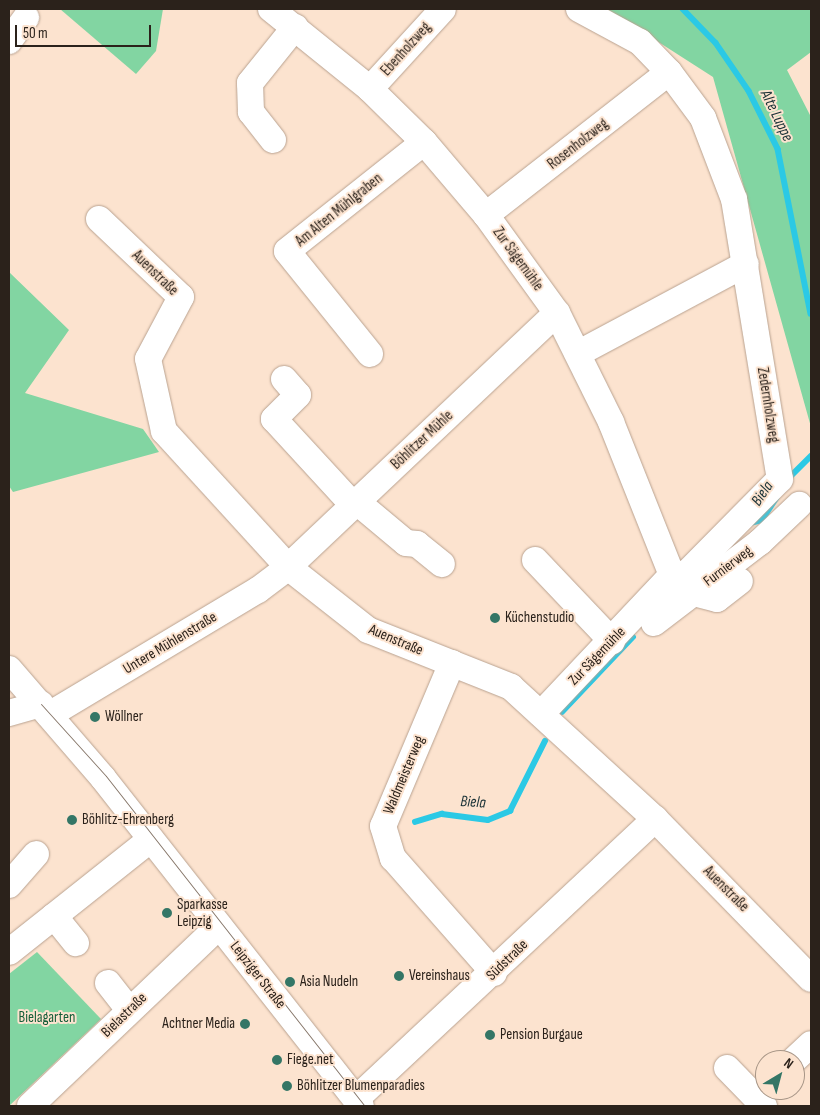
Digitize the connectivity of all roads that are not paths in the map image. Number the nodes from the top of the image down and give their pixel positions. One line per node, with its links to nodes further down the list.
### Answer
1 (271, 9): 5 (street, Zur Sägemühle)
2 (443, 9): 8 (street, Ebenholzweg)
3 (579, 9): 7 (street)
4 (26, 18): 6 (street)
5 (295, 27): 8 (street, Zur Sägemühle); 9 (street)
6 (9, 41)
7 (669, 72): 11 (street, Rosenholzweg); 13 (street, Zedernholzweg)
8 (370, 89): 10 (street, Zur Sägemühle)
9 (273, 140)
10 (424, 142): 11 (street, Zur Sägemühle); 16 (street, Am Alten Mühlgraben)
11 (486, 215): 14 (street, Zur Sägemühle)
12 (99, 219): 23 (street, Auenstraße)
13 (746, 264): 15 (street); 20 (street, Zedernholzweg)
14 (557, 313): 15 (street, Zur Sägemühle); 18 (street, Böhlitzer Mühle)
15 (579, 353): 24 (street, Zur Sägemühle)
16 (370, 354)
17 (284, 379): 18 (street)
18 (355, 504): 22 (street); 23 (street, Böhlitzer Mühle)
19 (799, 505): 26 (street, Furnierweg)
20 (734, 530): 24 (street, Zur Sägemühle)
21 (535, 560): 28 (street)
22 (442, 564)
23 (288, 567): 29 (street, Auenstraße); 31 (street, Untere Mühlenstraße)
24 (672, 576): 26 (street); 28 (street, Zur Sägemühle)
25 (740, 580): 26 (street)
26 (690, 594): 27 (street, Furnierweg)
27 (654, 623)
28 (612, 641): 33 (street, Zur Sägemühle)
29 (452, 663): 33 (street, Auenstraße); 42 (street, Waldmeisterweg)
30 (9, 669): 31 (street, Leipziger Straße)
31 (45, 710): 32 (street, Untere Mühlenstraße); 35 (street, Leipziger Straße)
32 (9, 713)
33 (541, 714): 34 (street, Auenstraße)
34 (656, 819): 42 (street, Südstraße); 43 (street, Auenstraße)
35 (151, 839): 38 (street); 39 (street, Leipziger Straße)
36 (36, 854): 37 (street)
37 (9, 885)
38 (54, 916): 40 (street); 41 (street)
39 (220, 926): 45 (street, Bielastraße); 48 (street, Leipziger Straße)
40 (76, 943)
41 (9, 952)
42 (494, 973): 48 (street, Südstraße)
43 (811, 979)
44 (108, 983): 45 (street)
45 (130, 1010): 49 (street, Bielastraße)
46 (727, 1068): 47 (street)
47 (755, 1092)
48 (359, 1103)
49 (30, 1106)

